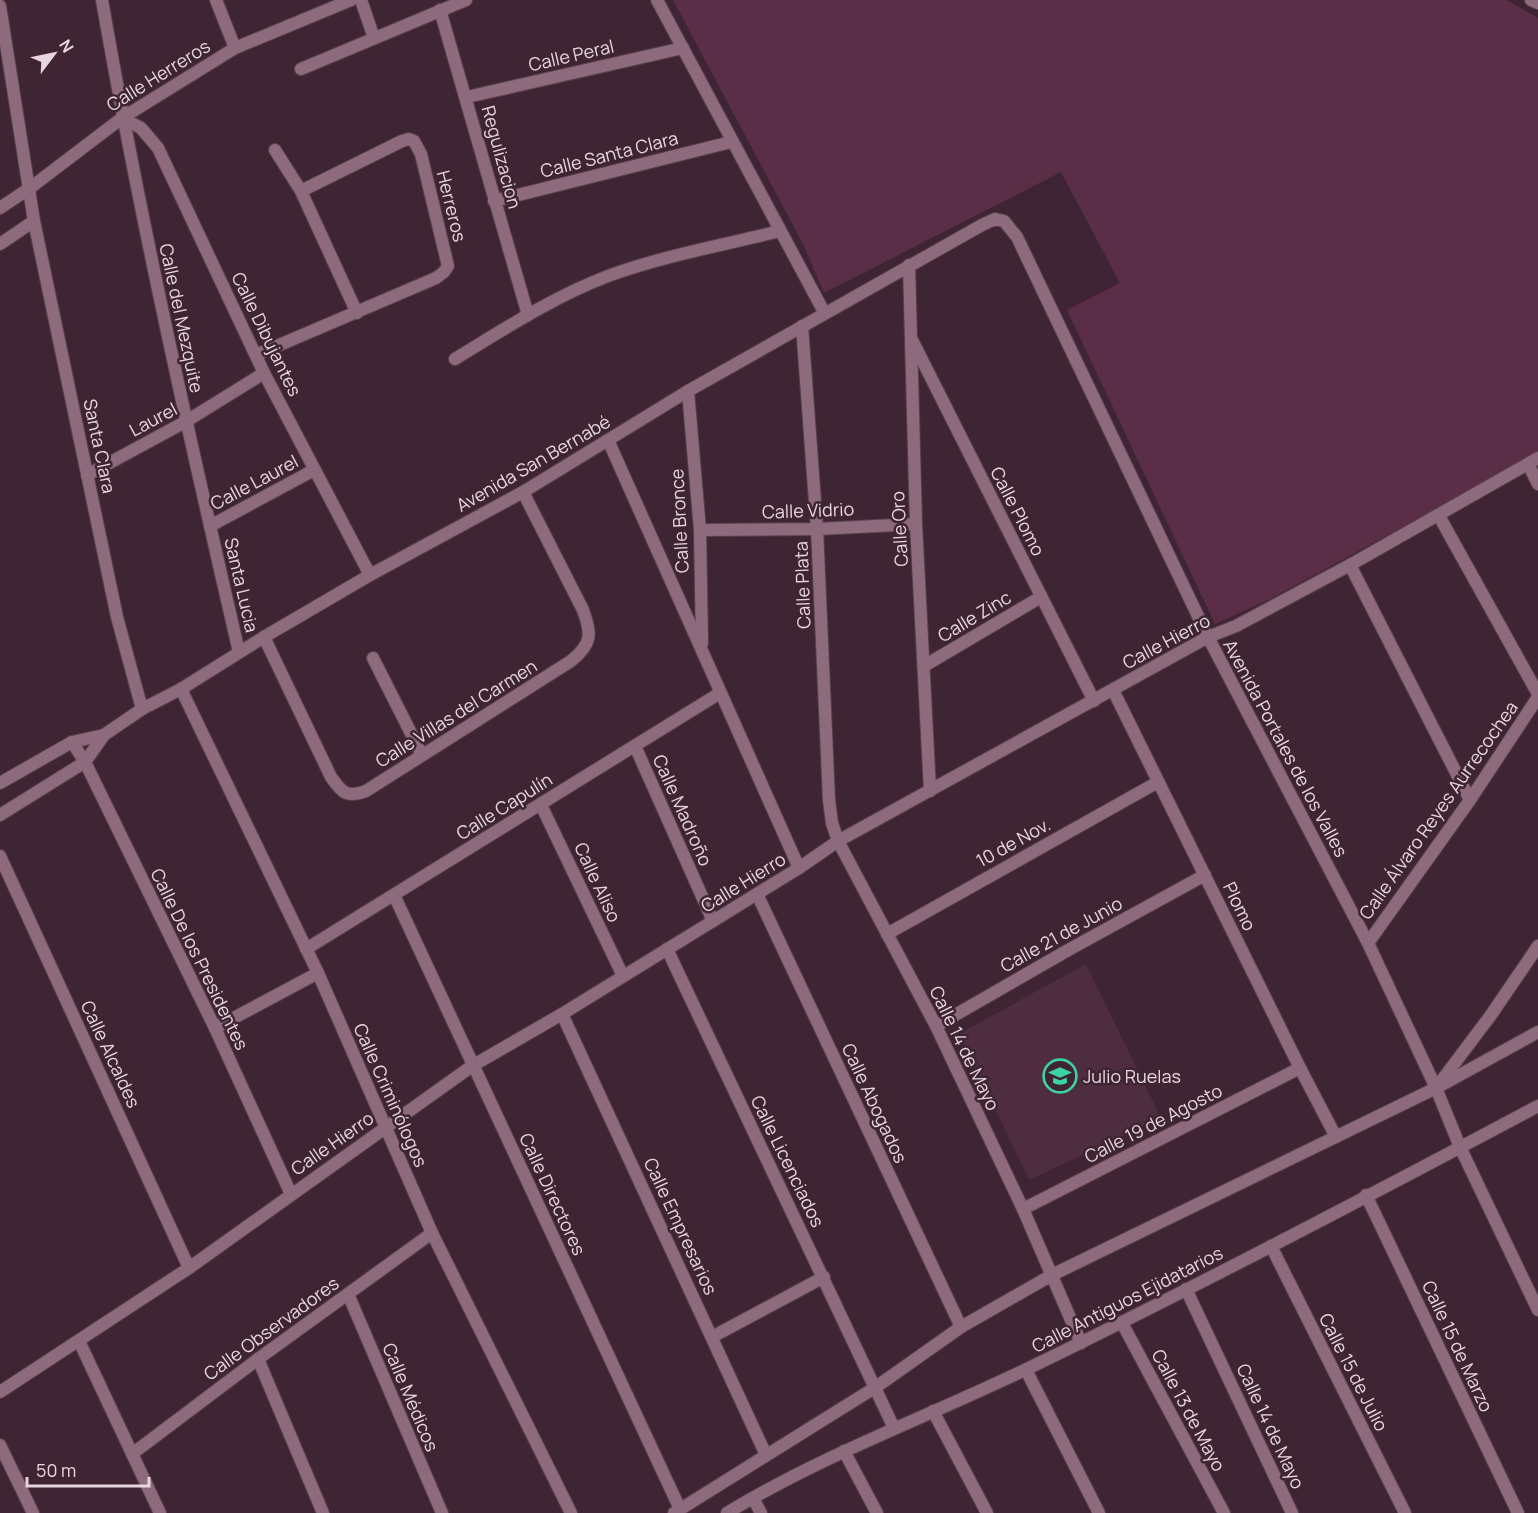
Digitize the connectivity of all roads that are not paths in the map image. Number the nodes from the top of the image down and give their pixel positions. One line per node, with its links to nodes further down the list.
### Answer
1 (102, 0): 16 (street, Calle del Mezquite)
2 (216, 0): 12 (street)
3 (351, 0): 12 (street, Calle Herreros)
4 (361, 0): 11 (street)
5 (466, 0): 10 (street)
6 (657, 0): 13 (street)
7 (1531, 0): 8 (street)
8 (1538, 3)
9 (0, 6): 19 (street)
10 (440, 10): 11 (street); 15 (street, Regulizacion)
11 (374, 38): 14 (street)
12 (235, 48): 16 (street, Calle Herreros)
13 (682, 48): 15 (street, Calle Peral); 17 (street)
14 (302, 69)
15 (467, 97): 21 (street, Regulizacion)
16 (122, 118): 19 (street, Calle Herreros); 33 (street, Calle Dibujantes); 37 (street, Calle del Mezquite)
17 (732, 142): 21 (street, Calle Santa Clara); 25 (street)
18 (274, 150): 20 (street)
19 (30, 188): 22 (street, Calle Herreros); 23 (street, Santa Clara)
20 (301, 191): 29 (street); 29 (street, Herreros)
21 (494, 201): 30 (street, Regulizacion)
22 (0, 208)
23 (34, 221): 26 (street); 41 (street, Santa Clara)
24 (982, 225): 27 (street, Avenida San Bernabé); 53 (street, Avenida Portales de los Valles)
25 (780, 231): 28 (street); 30 (street)
26 (0, 244)
27 (909, 265): 28 (street, Avenida San Bernabé); 32 (street, Calle Oro)
28 (824, 312): 31 (street, Avenida San Bernabé)
29 (357, 313): 33 (street, Herreros)
30 (528, 315): 34 (street)
31 (802, 326): 36 (street, Avenida San Bernabé); 47 (street, Calle Plata)
32 (910, 336): 45 (street, Calle Oro); 51 (street, Calle Plomo)
33 (256, 356): 35 (street, Calle Dibujantes)
34 (455, 359)
35 (264, 373): 37 (street, Laurel); 40 (street, Calle Dibujantes)
36 (688, 391): 38 (street, Avenida San Bernabé); 48 (street, Calle Bronce)
37 (185, 422): 41 (street, Laurel); 46 (street, Calle del Mezquite)
38 (608, 441): 43 (street, Avenida San Bernabé); 54 (street, Calle Bronce)
39 (1533, 461): 42 (street); 44 (street, Calle Hierro)
40 (315, 470): 46 (street, Calle Laurel); 50 (street, Calle Dibujantes)
41 (87, 474): 63 (street, Santa Clara)
42 (1538, 484)
43 (523, 492): 50 (street, Avenida San Bernabé); 67 (street, Calle Villas del Carmen)
44 (1439, 516): 49 (street, Calle Hierro); 61 (street)
45 (916, 524): 47 (street, Calle Vidrio); 57 (street, Calle Oro)
46 (210, 526): 55 (street, Santa Lucia)
47 (817, 529): 48 (street, Calle Vidrio); 75 (street, Calle Plata)
48 (700, 530): 54 (street, Calle Bronce)
49 (1350, 565): 53 (street, Calle Hierro); 72 (street)
50 (370, 575): 52 (street, Avenida San Bernabé)
51 (1041, 597): 57 (street, Calle Zinc); 62 (street, Calle Plomo)
52 (264, 637): 55 (street, Avenida San Bernabé); 67 (street, Calle Villas del Carmen)
53 (1208, 637): 59 (street, Calle Hierro); 83 (street, Avenida Portales de los Valles)
54 (702, 650): 60 (street, Calle Bronce)
55 (239, 652): 58 (street, Avenida San Bernabé)
56 (373, 658): 67 (street)
57 (924, 666): 71 (street, Calle Oro)
58 (181, 689): 63 (street, Avenida San Bernabé); 85 (street, Calle Criminólogos)
59 (1113, 690): 62 (street, Calle Hierro); 70 (street, Plomo)
60 (720, 693): 66 (street, Calle Capulín); 77 (street, Calle Bronce)
61 (1538, 696): 72 (street, Calle Álvaro Reyes Aurrecochea)
62 (1094, 701): 71 (street, Calle Hierro)
63 (142, 709): 64 (street, Avenida San Bernabé)
64 (104, 735): 65 (street, Avenida San Bernabé); 68 (street, Avenida San Bernabé)
65 (72, 742): 68 (street, Calle De los Presidentes); 69 (street, Avenida San Bernabé)
66 (635, 746): 73 (street, Calle Capulín); 81 (street, Calle Madroño)
67 (422, 755)
68 (85, 762): 74 (street, Avenida San Bernabé); 91 (street, Calle De los Presidentes)
69 (0, 783)
70 (1158, 783): 78 (street, Plomo); 82 (street, 10 de Nov.)
71 (930, 791): 75 (street, Calle Hierro)
72 (1470, 800): 83 (street, Calle Álvaro Reyes Aurrecochea)
73 (541, 805): 80 (street, Calle Capulín); 88 (street, Calle Aliso)
74 (0, 815)
75 (838, 841): 77 (street, Calle Hierro); 82 (street, Calle 14 de Mayo)
76 (0, 856): 105 (street, Calle Alcaldes)
77 (800, 868): 79 (street, Calle Hierro)
78 (1205, 875): 90 (street, Calle 21 de Junio); 94 (street, Plomo)
79 (757, 894): 81 (street, Calle Hierro); 112 (street, Calle Abogados)
80 (394, 895): 85 (street, Calle Capulín); 93 (street, Calle Directores)
81 (713, 921): 86 (street, Calle Hierro)
82 (887, 934): 90 (street, Calle 14 de Mayo)
83 (1368, 944): 95 (street, Avenida Portales de los Valles)
84 (1538, 946): 95 (street)
85 (306, 949): 87 (street, Calle Criminólogos)
86 (667, 949): 88 (street, Calle Hierro); 107 (street, Calle Licenciados)
87 (318, 972): 91 (street); 97 (street, Calle Criminólogos)
88 (623, 976): 89 (street, Calle Hierro)
89 (562, 1014): 93 (street, Calle Hierro); 113 (street, Calle Empresarios)
90 (936, 1026): 102 (street, Calle 14 de Mayo)
91 (215, 1028): 100 (street, Calle De los Presidentes)
92 (1538, 1032): 95 (street)
93 (472, 1066): 97 (street, Calle Hierro); 127 (street, Calle Directores)
94 (1300, 1068): 98 (street, Plomo); 102 (street, Calle 19 de Agosto)
95 (1436, 1088): 98 (street); 99 (street, Avenida Portales de los Valles)
96 (1538, 1106): 99 (street, Calle Antiguos Ejidatarios)
97 (386, 1128): 100 (street, Calle Hierro); 103 (street, Calle Criminólogos)
98 (1336, 1137): 106 (street)
99 (1460, 1147): 101 (street, Calle Antiguos Ejidatarios); 110 (street, Avenida Portales de los Valles)
100 (291, 1194): 105 (street, Calle Hierro)
101 (1366, 1195): 104 (street, Calle Antiguos Ejidatarios); 141 (street, Calle 15 de Marzo)
102 (1023, 1209): 106 (street, Calle 14 de Mayo)
103 (432, 1233): 109 (street, Calle Observadores); 132 (street, Calle Criminólogos)
104 (1271, 1246): 108 (street, Calle Antiguos Ejidatarios); 140 (street, Calle 15 de Julio)
105 (189, 1268): 114 (street, Calle Hierro)
106 (1052, 1275): 112 (street); 115 (street, Calle 14 de Mayo)
107 (824, 1277): 113 (street); 118 (street, Calle Licenciados)
108 (1186, 1289): 111 (street, Calle Antiguos Ejidatarios); 139 (street, Calle 14 de Mayo)
109 (348, 1294): 116 (street, Calle Observadores); 131 (street, Calle Médicos)
110 (1538, 1310)
111 (1122, 1323): 115 (street, Calle Antiguos Ejidatarios); 138 (street, Calle 13 de Mayo)
112 (961, 1327): 118 (street)
113 (712, 1337): 125 (street, Calle Empresarios)
114 (79, 1341): 119 (street, Calle Hierro); 124 (street)
115 (1081, 1343): 117 (street, Calle Antiguos Ejidatarios)
116 (258, 1359): 124 (street, Calle Observadores); 130 (street)
117 (1026, 1370): 120 (street, Calle Antiguos Ejidatarios); 137 (street)
118 (876, 1387): 121 (street, Calle Licenciados); 125 (street)
119 (0, 1392)
120 (933, 1411): 121 (street, Calle Antiguos Ejidatarios); 136 (street)
121 (894, 1428): 123 (street, Calle Antiguos Ejidatarios)
122 (0, 1445): 128 (street)
123 (844, 1450): 126 (street, Calle Antiguos Ejidatarios); 135 (street)
124 (132, 1454): 129 (street)
125 (766, 1455): 127 (street)
126 (753, 1498): 133 (street, Calle Antiguos Ejidatarios); 134 (street)
127 (677, 1511)
128 (33, 1513)
129 (160, 1513)
130 (323, 1513)
131 (442, 1513)
132 (571, 1513)
133 (727, 1513)
134 (761, 1513)
135 (877, 1513)
136 (987, 1513)
137 (1099, 1513)
138 (1224, 1513)
139 (1292, 1513)
140 (1405, 1513)
141 (1518, 1513)

